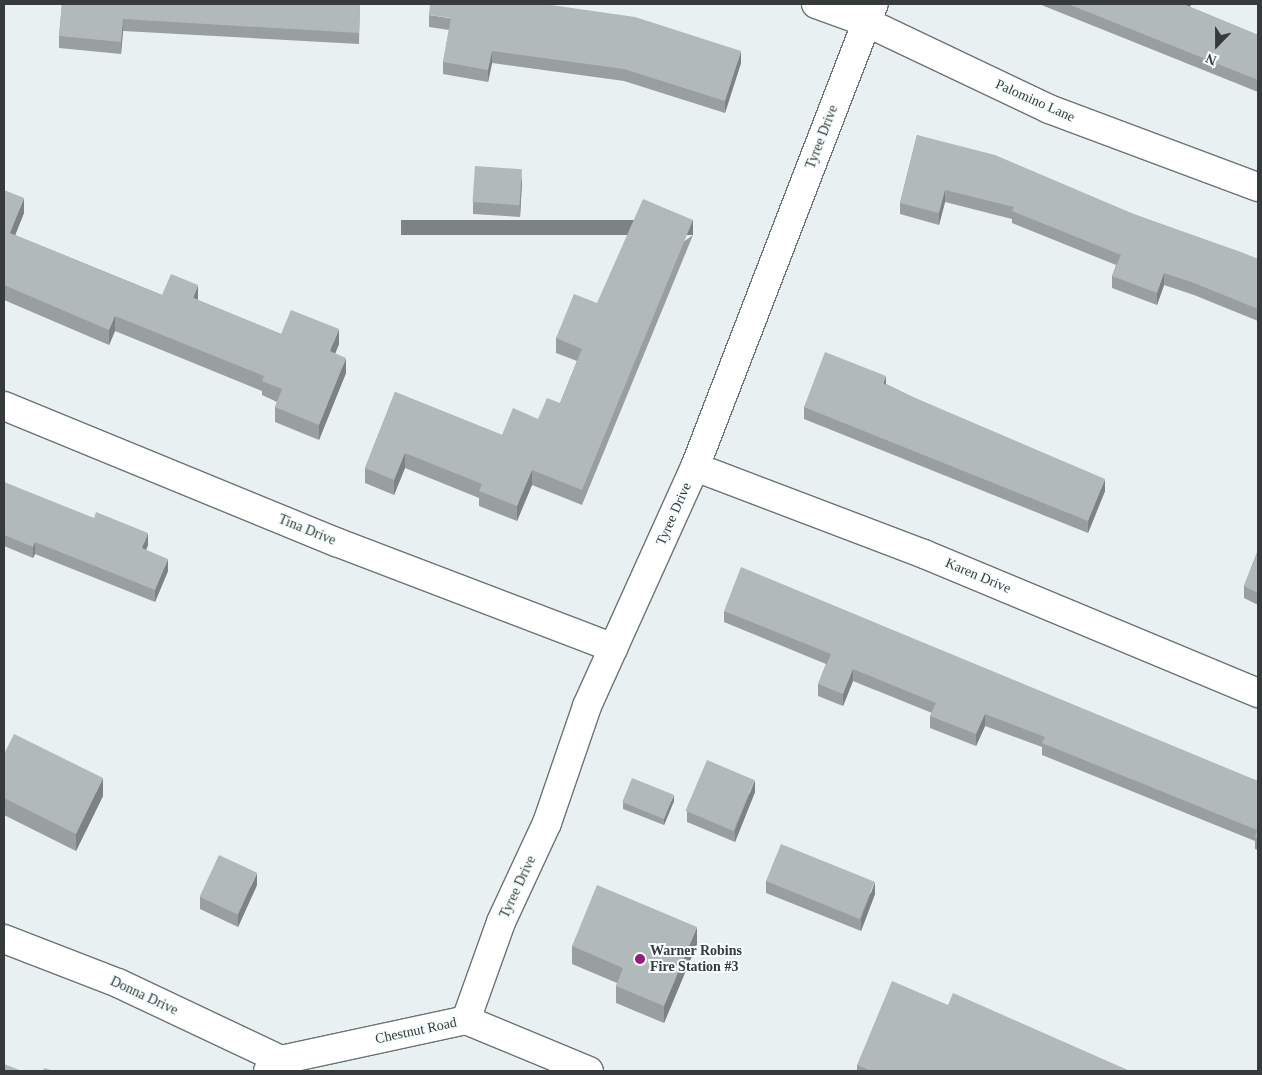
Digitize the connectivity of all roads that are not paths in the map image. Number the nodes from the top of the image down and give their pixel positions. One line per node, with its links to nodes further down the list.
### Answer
1 (816, 4): 2 (street, Palomino Lane)
2 (870, 13): 3 (street, Palomino Lane); 5 (street, Tyree Drive)
3 (1258, 188)
4 (4, 406): 6 (street, Tina Drive)
5 (695, 467): 6 (street, Tyree Drive); 7 (street, Karen Drive)
6 (613, 648): 9 (street, Tyree Drive)
7 (1258, 693)
8 (4, 938): 10 (street, Donna Drive)
9 (466, 1020): 10 (street, Chestnut Road); 11 (street, Chestnut Road)
10 (275, 1065)
11 (589, 1071)

